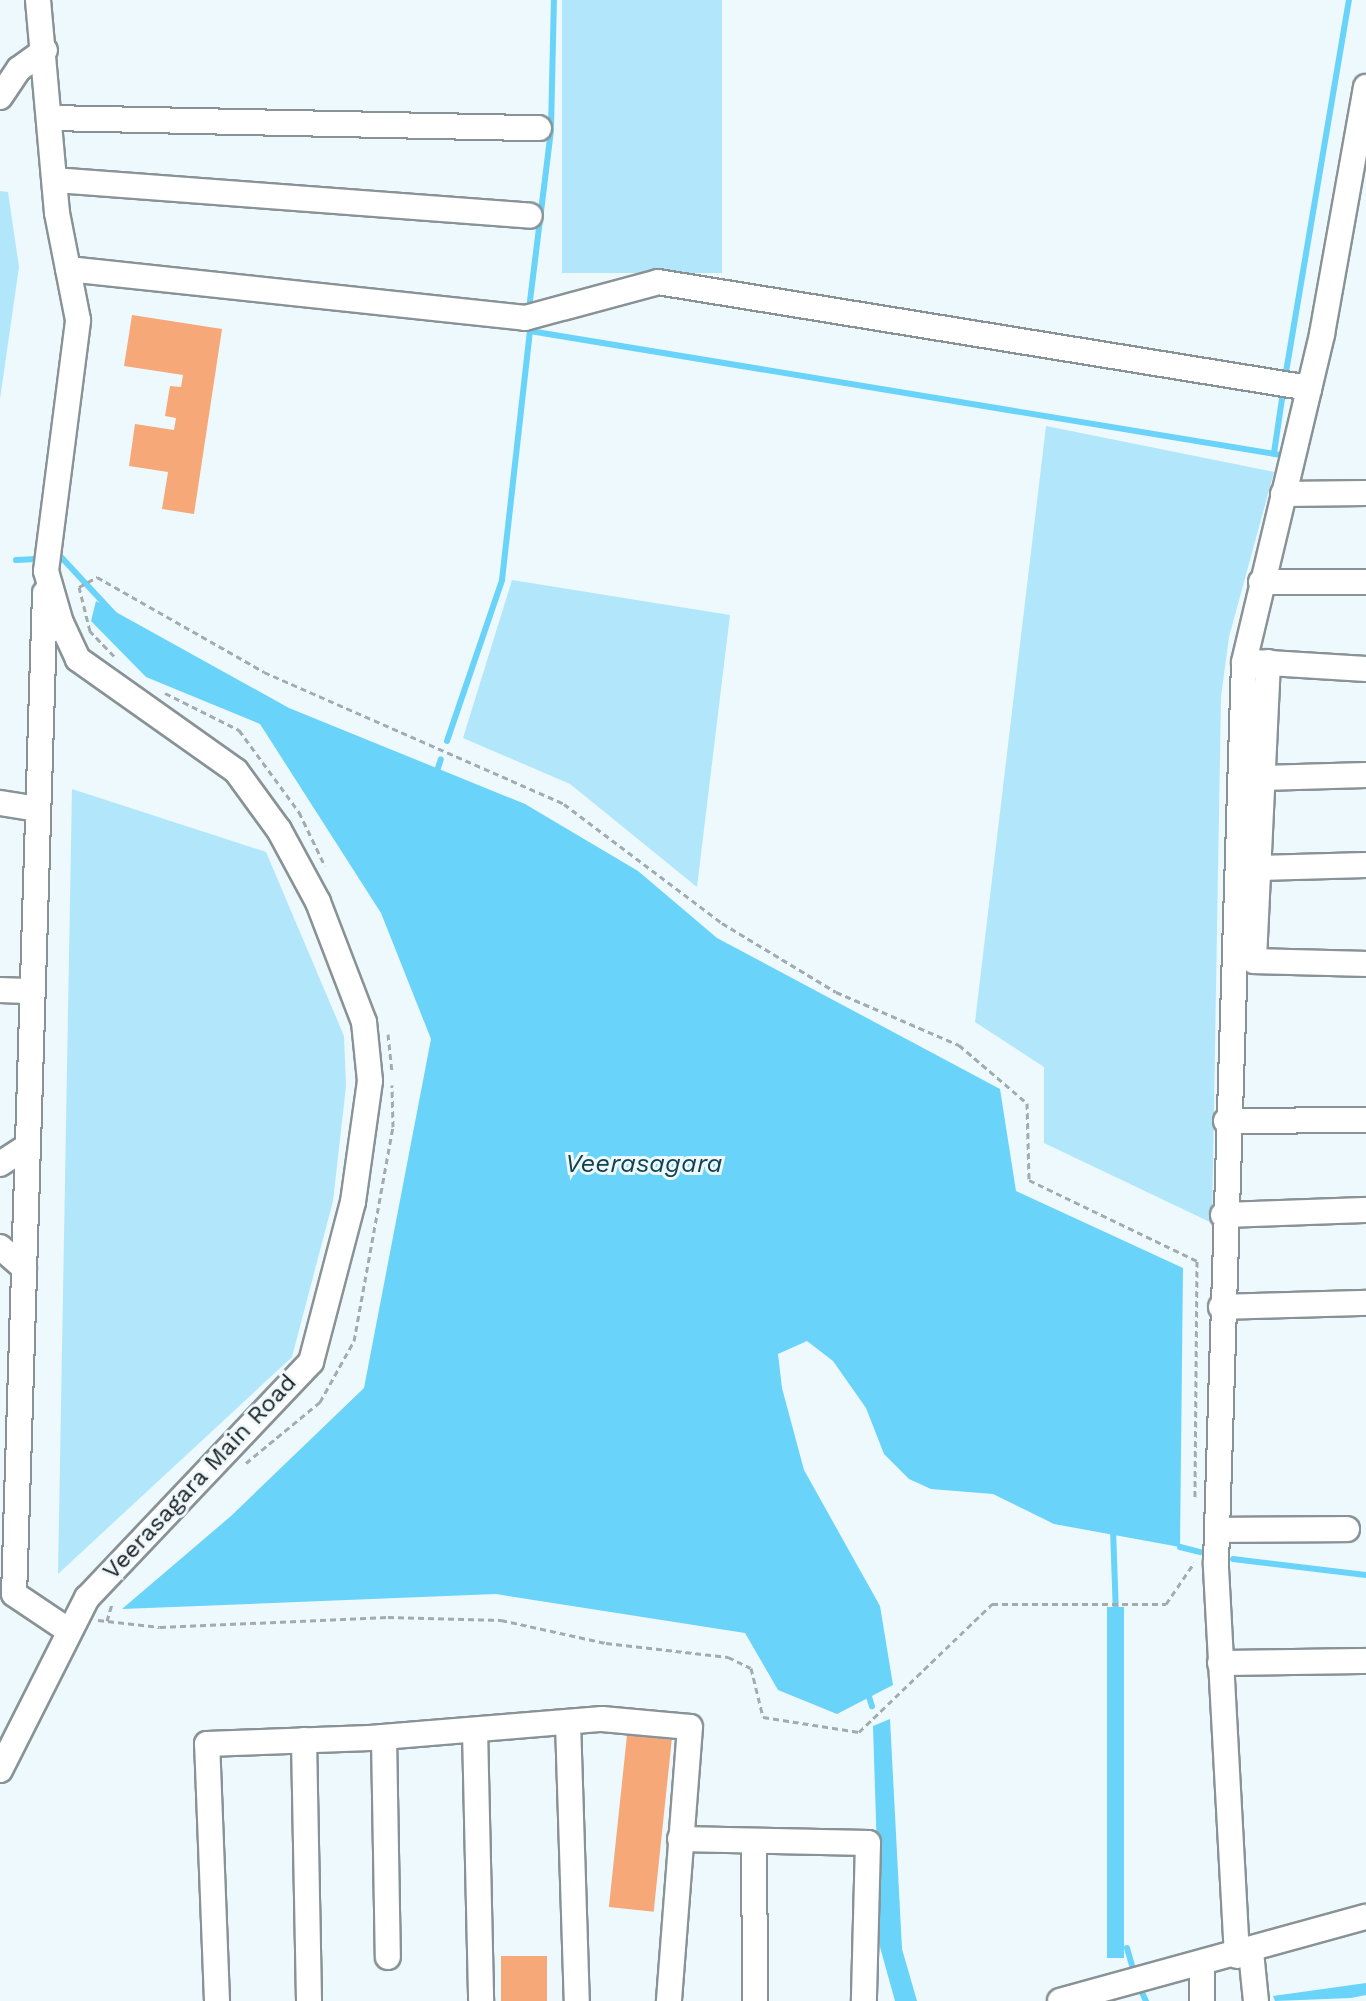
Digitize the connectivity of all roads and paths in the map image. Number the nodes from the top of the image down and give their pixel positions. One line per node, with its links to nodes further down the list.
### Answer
1 (38, 0): 2 (street, Veerasagara Main Road)
2 (45, 50): 4 (street); 5 (street, Veerasagara Main Road)
3 (1366, 87): 8 (street)
4 (0, 97)
5 (50, 118): 6 (street); 7 (street, Veerasagara Main Road)
6 (539, 128)
7 (55, 180): 9 (street); 10 (street, Veerasagara Main Road)
8 (1355, 214): 11 (street)
9 (530, 216)
10 (68, 269): 11 (street); 14 (street, Veerasagara Main Road)
11 (1309, 388): 13 (street)
12 (1366, 493): 13 (street)
13 (1283, 494): 15 (street)
14 (46, 571): 24 (street); 49 (street, Veerasagara Main Road)
15 (1261, 582): 16 (street); 17 (street)
16 (1366, 582)
17 (1256, 662): 19 (street); 22 (street); 33 (street)
18 (122, 665): 43 (path)
19 (1366, 669)
20 (159, 690): 27 (path)
21 (1366, 775): 22 (street)
22 (1262, 778): 26 (street)
23 (0, 803): 24 (street)
24 (38, 809): 30 (street)
25 (1366, 865): 26 (street)
26 (1259, 868): 28 (street)
27 (326, 870)
28 (1366, 964)
29 (0, 990): 30 (street)
30 (33, 991): 34 (street)
31 (387, 1030): 42 (path)
32 (1366, 1120): 33 (street)
33 (1226, 1121): 37 (street)
34 (28, 1146): 35 (street); 39 (street)
35 (0, 1164)
36 (1366, 1210): 37 (street)
37 (1223, 1215): 41 (street)
38 (0, 1247): 39 (street)
39 (24, 1268): 49 (street)
40 (1366, 1303): 41 (street)
41 (1221, 1307): 45 (street)
42 (235, 1472)
43 (1195, 1511)
44 (1347, 1529): 45 (street)
45 (1217, 1530): 51 (street)
46 (1194, 1558): 48 (path)
47 (113, 1600): 48 (path)
48 (107, 1621): 49 (path)
49 (72, 1626): 56 (street, Veerasagara Main Road)
50 (1366, 1661): 51 (street)
51 (1220, 1663): 62 (street)
52 (568, 1722): 53 (street); 57 (street); 69 (street)
53 (475, 1730): 54 (street); 68 (street)
54 (384, 1737): 55 (street); 63 (street)
55 (304, 1740): 66 (street); 67 (street)
56 (0, 1770)
57 (680, 1839): 58 (street); 70 (street)
58 (754, 1841): 71 (street); 72 (street)
59 (1366, 1900): 61 (street)
60 (1366, 1917): 61 (street)
61 (1319, 1926): 62 (street)
62 (1244, 1954): 64 (street); 75 (street)
63 (388, 1957)
64 (1202, 1965): 65 (street); 74 (street)
65 (1091, 1997): 73 (street)
66 (217, 2001)
67 (309, 2001)
68 (481, 2001)
69 (577, 2001)
70 (669, 2001)
71 (755, 2001)
72 (864, 2001)
73 (1060, 2001)
74 (1202, 2001)
75 (1256, 2001)

